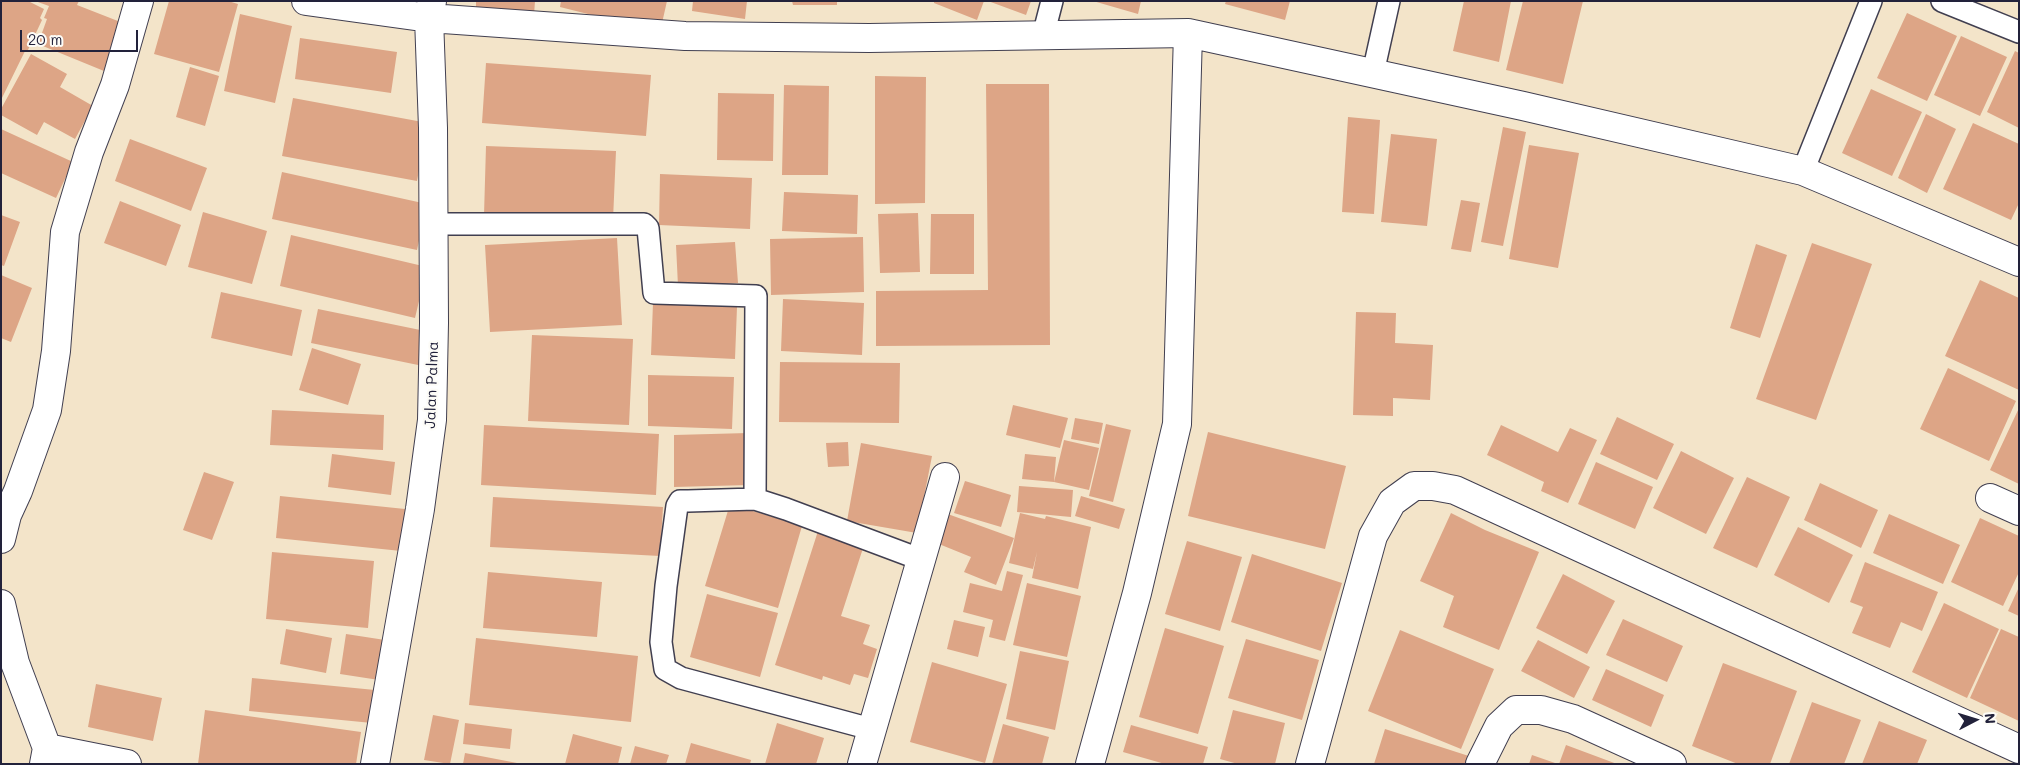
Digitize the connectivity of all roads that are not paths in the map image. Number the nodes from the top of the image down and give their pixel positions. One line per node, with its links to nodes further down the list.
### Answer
1 (139, 1): 16 (street)
2 (306, 1): 7 (street)
3 (1052, 1): 10 (lane)
4 (1389, 1): 11 (lane)
5 (1871, 1): 12 (lane)
6 (1942, 1): 8 (lane)
7 (430, 10): 10 (street); 13 (street, Jalan Palma)
8 (2019, 32)
9 (1188, 33): 10 (street); 11 (street); 29 (street)
10 (1042, 36)
11 (1373, 73): 12 (street)
12 (1803, 171): 14 (street)
13 (433, 224): 18 (lane); 27 (street, Jalan Palma)
14 (2019, 262)
15 (945, 477): 21 (street)
16 (10, 491): 20 (street)
17 (1990, 498): 19 (street)
18 (755, 499): 21 (lane); 23 (lane)
19 (2019, 511)
20 (1, 539)
21 (922, 560): 23 (street)
22 (1, 604): 25 (street)
23 (872, 729): 28 (street)
24 (2019, 749): 30 (street)
25 (46, 756): 26 (street)
26 (127, 764)
27 (375, 764)
28 (862, 764)
29 (1090, 764)
30 (1310, 764)
31 (1480, 764): 32 (street)
32 (1672, 764)

